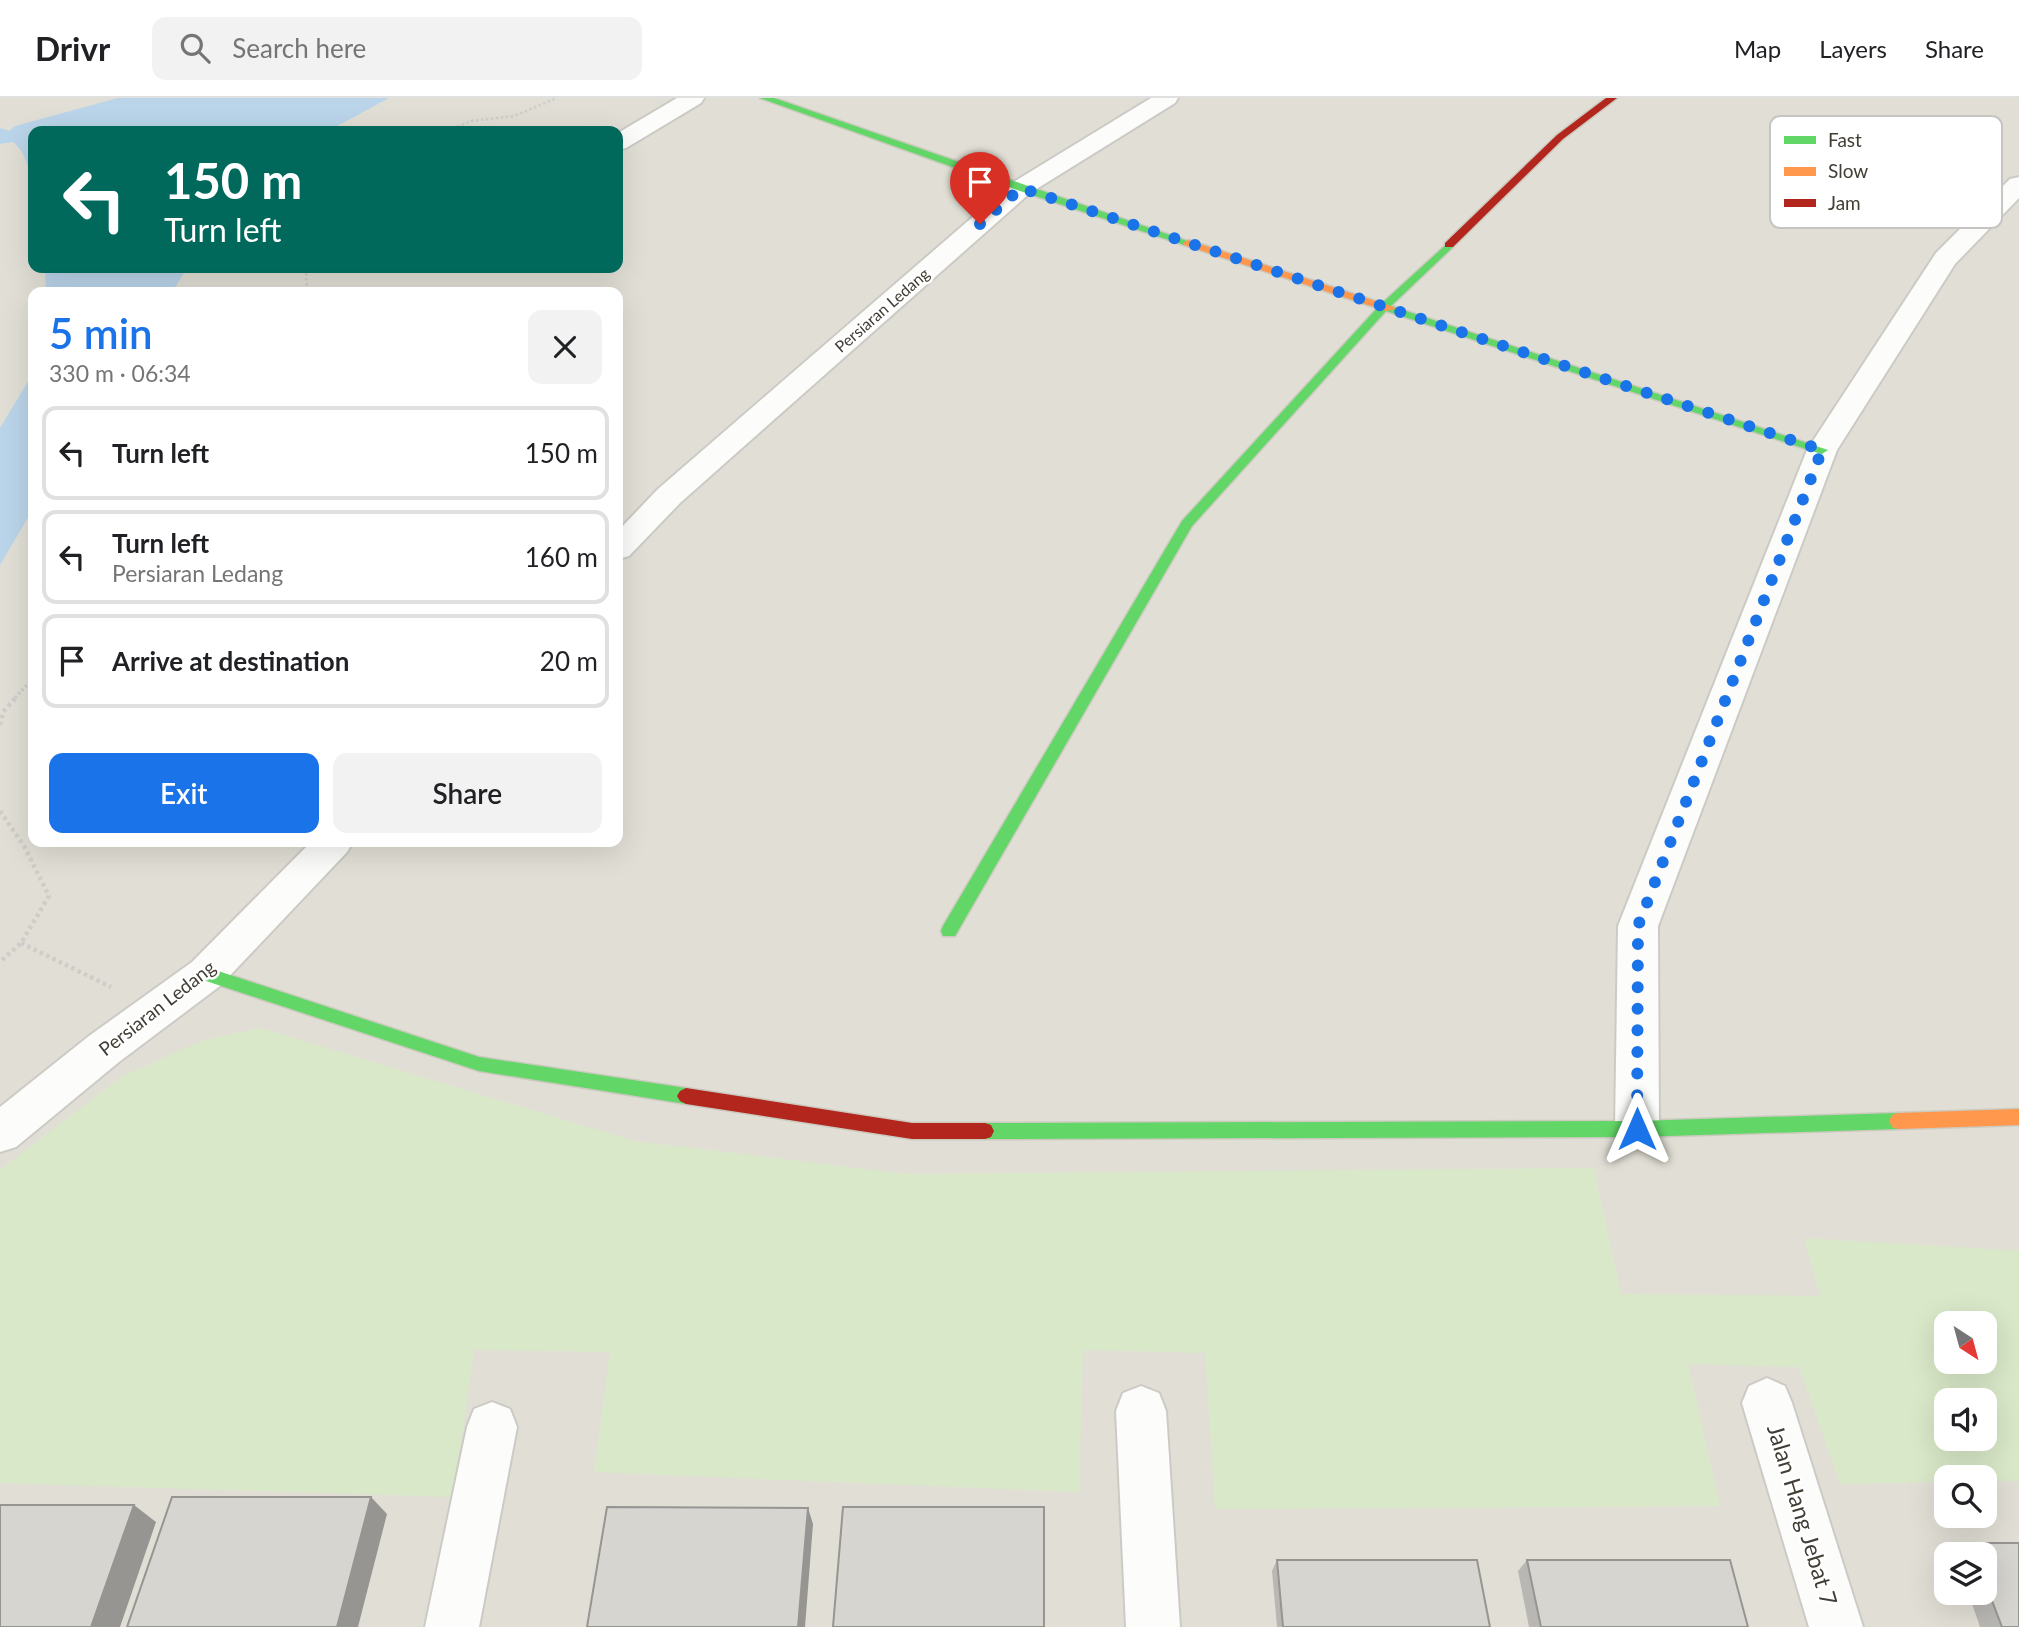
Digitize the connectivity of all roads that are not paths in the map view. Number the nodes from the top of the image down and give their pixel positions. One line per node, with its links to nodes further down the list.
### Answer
1 (693, 98): 5 (street)
2 (765, 98): 7 (street)
3 (1167, 98): 7 (street, Persiaran Ledang)
4 (1612, 98): 10 (street)
5 (623, 140)
6 (2019, 184): 8 (street)
7 (1021, 188): 10 (street); 12 (street, Persiaran Ledang)
8 (2002, 201)
9 (1976, 228): 11 (street)
10 (1384, 307): 11 (street); 14 (street)
11 (1822, 450): 17 (street)
12 (623, 544)
13 (329, 847): 15 (street, Persiaran Ledang)
14 (949, 931)
15 (206, 974): 17 (street); 18 (street, Persiaran Ledang)
16 (2019, 1117): 17 (street)
17 (1637, 1129)
18 (0, 1133)
19 (1767, 1403): 24 (street, Jalan Hang Jebat 7)
20 (1141, 1411): 23 (street)
21 (492, 1427): 22 (street)
22 (452, 1627)
23 (1153, 1627)
24 (1836, 1627)

